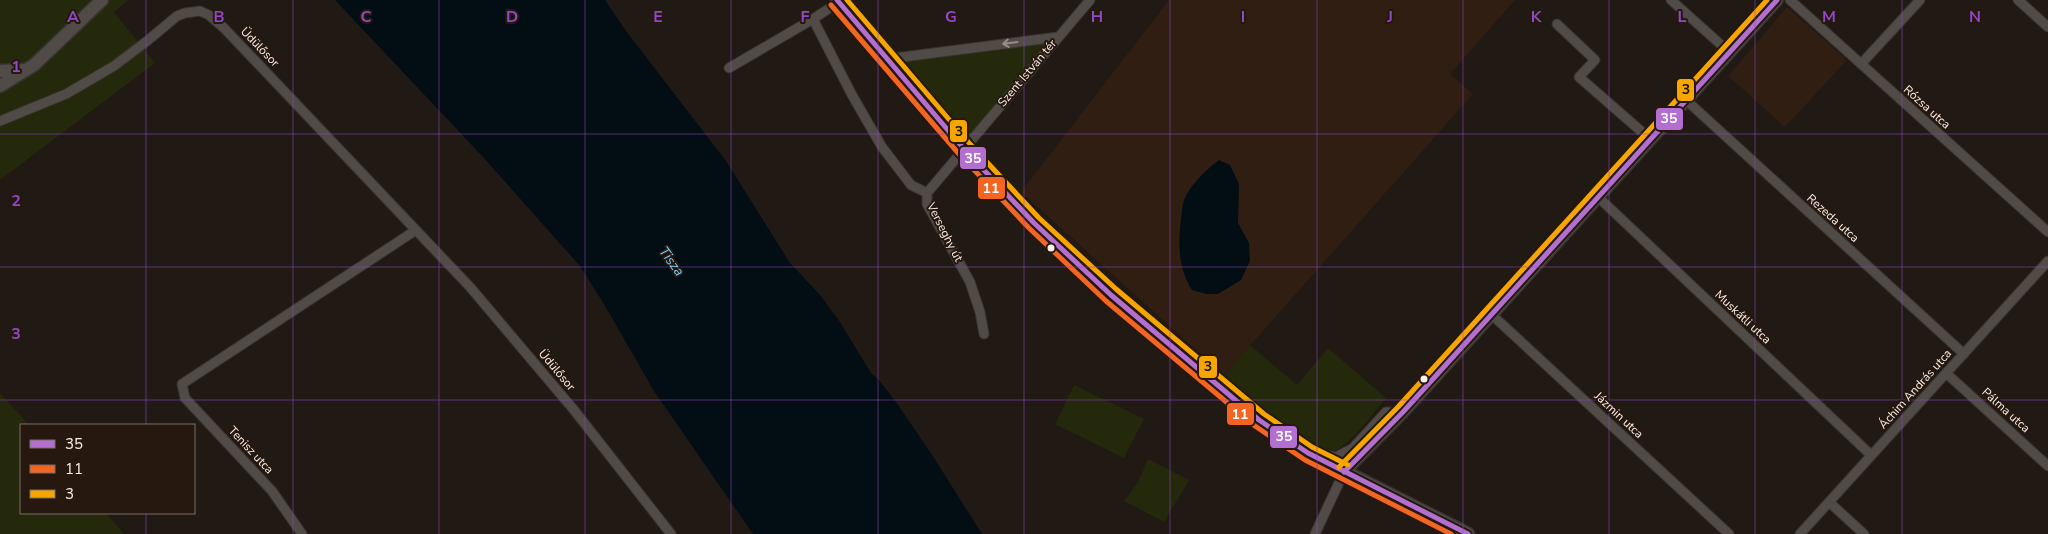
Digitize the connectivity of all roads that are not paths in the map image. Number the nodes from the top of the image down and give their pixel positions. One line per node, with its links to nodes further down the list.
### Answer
1 (102, 0): 17 (main road)
2 (1090, 0): 12 (street)
3 (1671, 0): 13 (street)
4 (1777, 0): 13 (street)
5 (1790, 0): 15 (street, Rózsa utca)
6 (1920, 0): 15 (street)
7 (2018, 0): 11 (street)
8 (838, 1): 9 (street); 14 (main road)
9 (813, 19): 16 (street); 24 (street)
10 (1557, 24): 22 (street)
11 (2048, 27)
12 (1058, 37): 14 (street, Szent István tér, one-way to 14); 23 (street, Szent István tér)
13 (1729, 52): 20 (street)
14 (887, 59): 23 (main road)
15 (1861, 64): 27 (street, Rózsa utca)
16 (730, 68)
17 (28, 69): 18 (main road); 19 (main road)
18 (0, 71)
19 (0, 86)
20 (1686, 100): 22 (street); 31 (street, Rezeda utca)
21 (0, 121): 26 (street, Üdülősor)
22 (1650, 139): 25 (street)
23 (964, 149): 24 (street, Verseghy út); 34 (main road)
24 (927, 194): 30 (street, Verseghy út)
25 (1598, 197): 29 (street); 35 (street, Muskátli utca)
26 (416, 230): 39 (street, Tenisz utca); 40 (street, Üdülősor)
27 (2048, 232)
28 (2048, 261): 31 (street, Áchim András utca)
29 (1491, 314): 33 (street); 43 (street, Jázmin utca)
30 (984, 334)
31 (1964, 354): 32 (street, Áchim András utca)
32 (1946, 373): 35 (street, Áchim András utca); 36 (street, Pálma utca)
33 (1404, 412): 34 (street); 37 (street)
34 (1308, 453): 37 (main road)
35 (1871, 455): 38 (street, Áchim András utca)
36 (2048, 466)
37 (1344, 472): 41 (street); 42 (main road)
38 (1829, 502): 44 (street, Áchim András utca); 45 (street)
39 (302, 534)
40 (671, 534)
41 (1315, 534)
42 (1468, 534)
43 (1729, 534)
44 (1800, 534)
45 (1864, 534)

